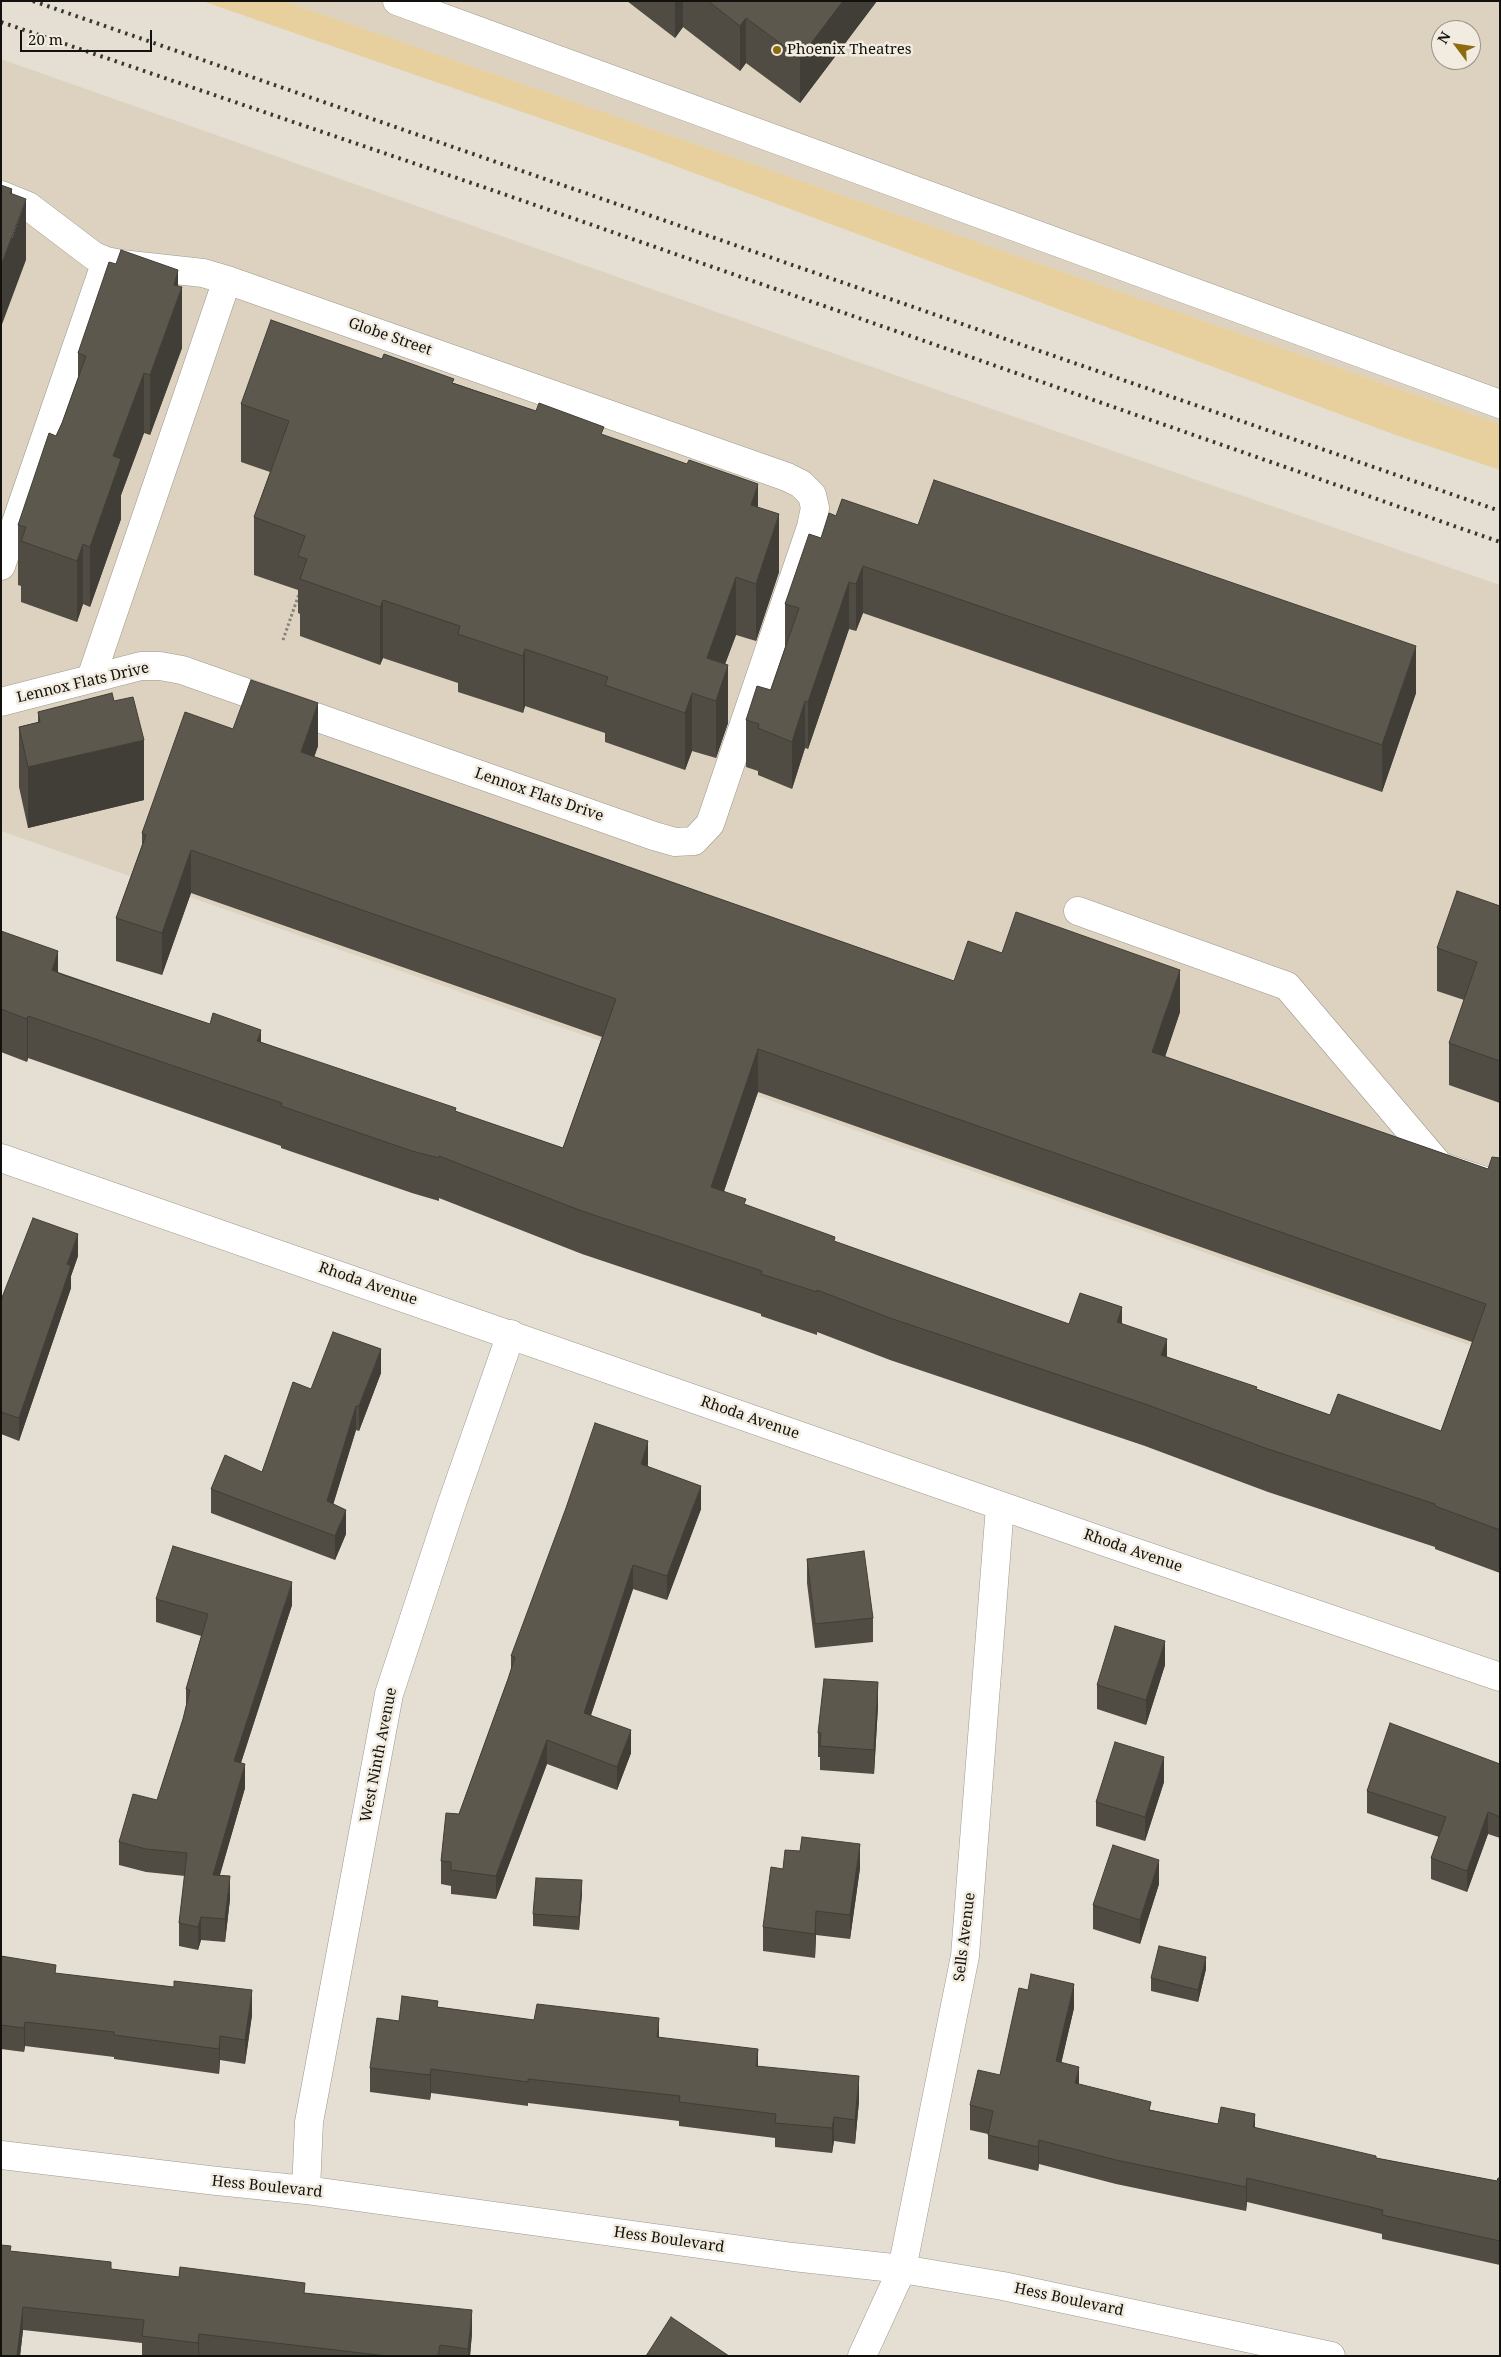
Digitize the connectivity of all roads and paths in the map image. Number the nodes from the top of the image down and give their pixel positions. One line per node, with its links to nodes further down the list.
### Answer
1 (397, 1): 5 (street)
2 (1, 195): 3 (street, Globe Street)
3 (106, 261): 4 (street, Globe Street); 7 (street)
4 (227, 280): 6 (street, Globe Street); 10 (street)
5 (1500, 404)
6 (787, 477): 10 (street, Lennox Flats Drive)
7 (1, 566)
8 (299, 593): 9 (path)
9 (283, 640)
10 (92, 678): 11 (street, Lennox Flats Drive)
11 (1, 702)
12 (1078, 911): 14 (street)
13 (1, 1158): 15 (street, Rhoda Avenue)
14 (1500, 1186)
15 (511, 1334): 16 (street, Rhoda Avenue); 19 (street, West Ninth Avenue)
16 (1000, 1506): 17 (street, Rhoda Avenue); 20 (street, Sells Avenue)
17 (1500, 1677)
18 (1, 2155): 19 (street, Hess Boulevard)
19 (306, 2190): 20 (street, Hess Boulevard)
20 (902, 2269): 21 (street, Sells Avenue); 22 (street, Hess Boulevard)
21 (862, 2356)
22 (1331, 2356)

